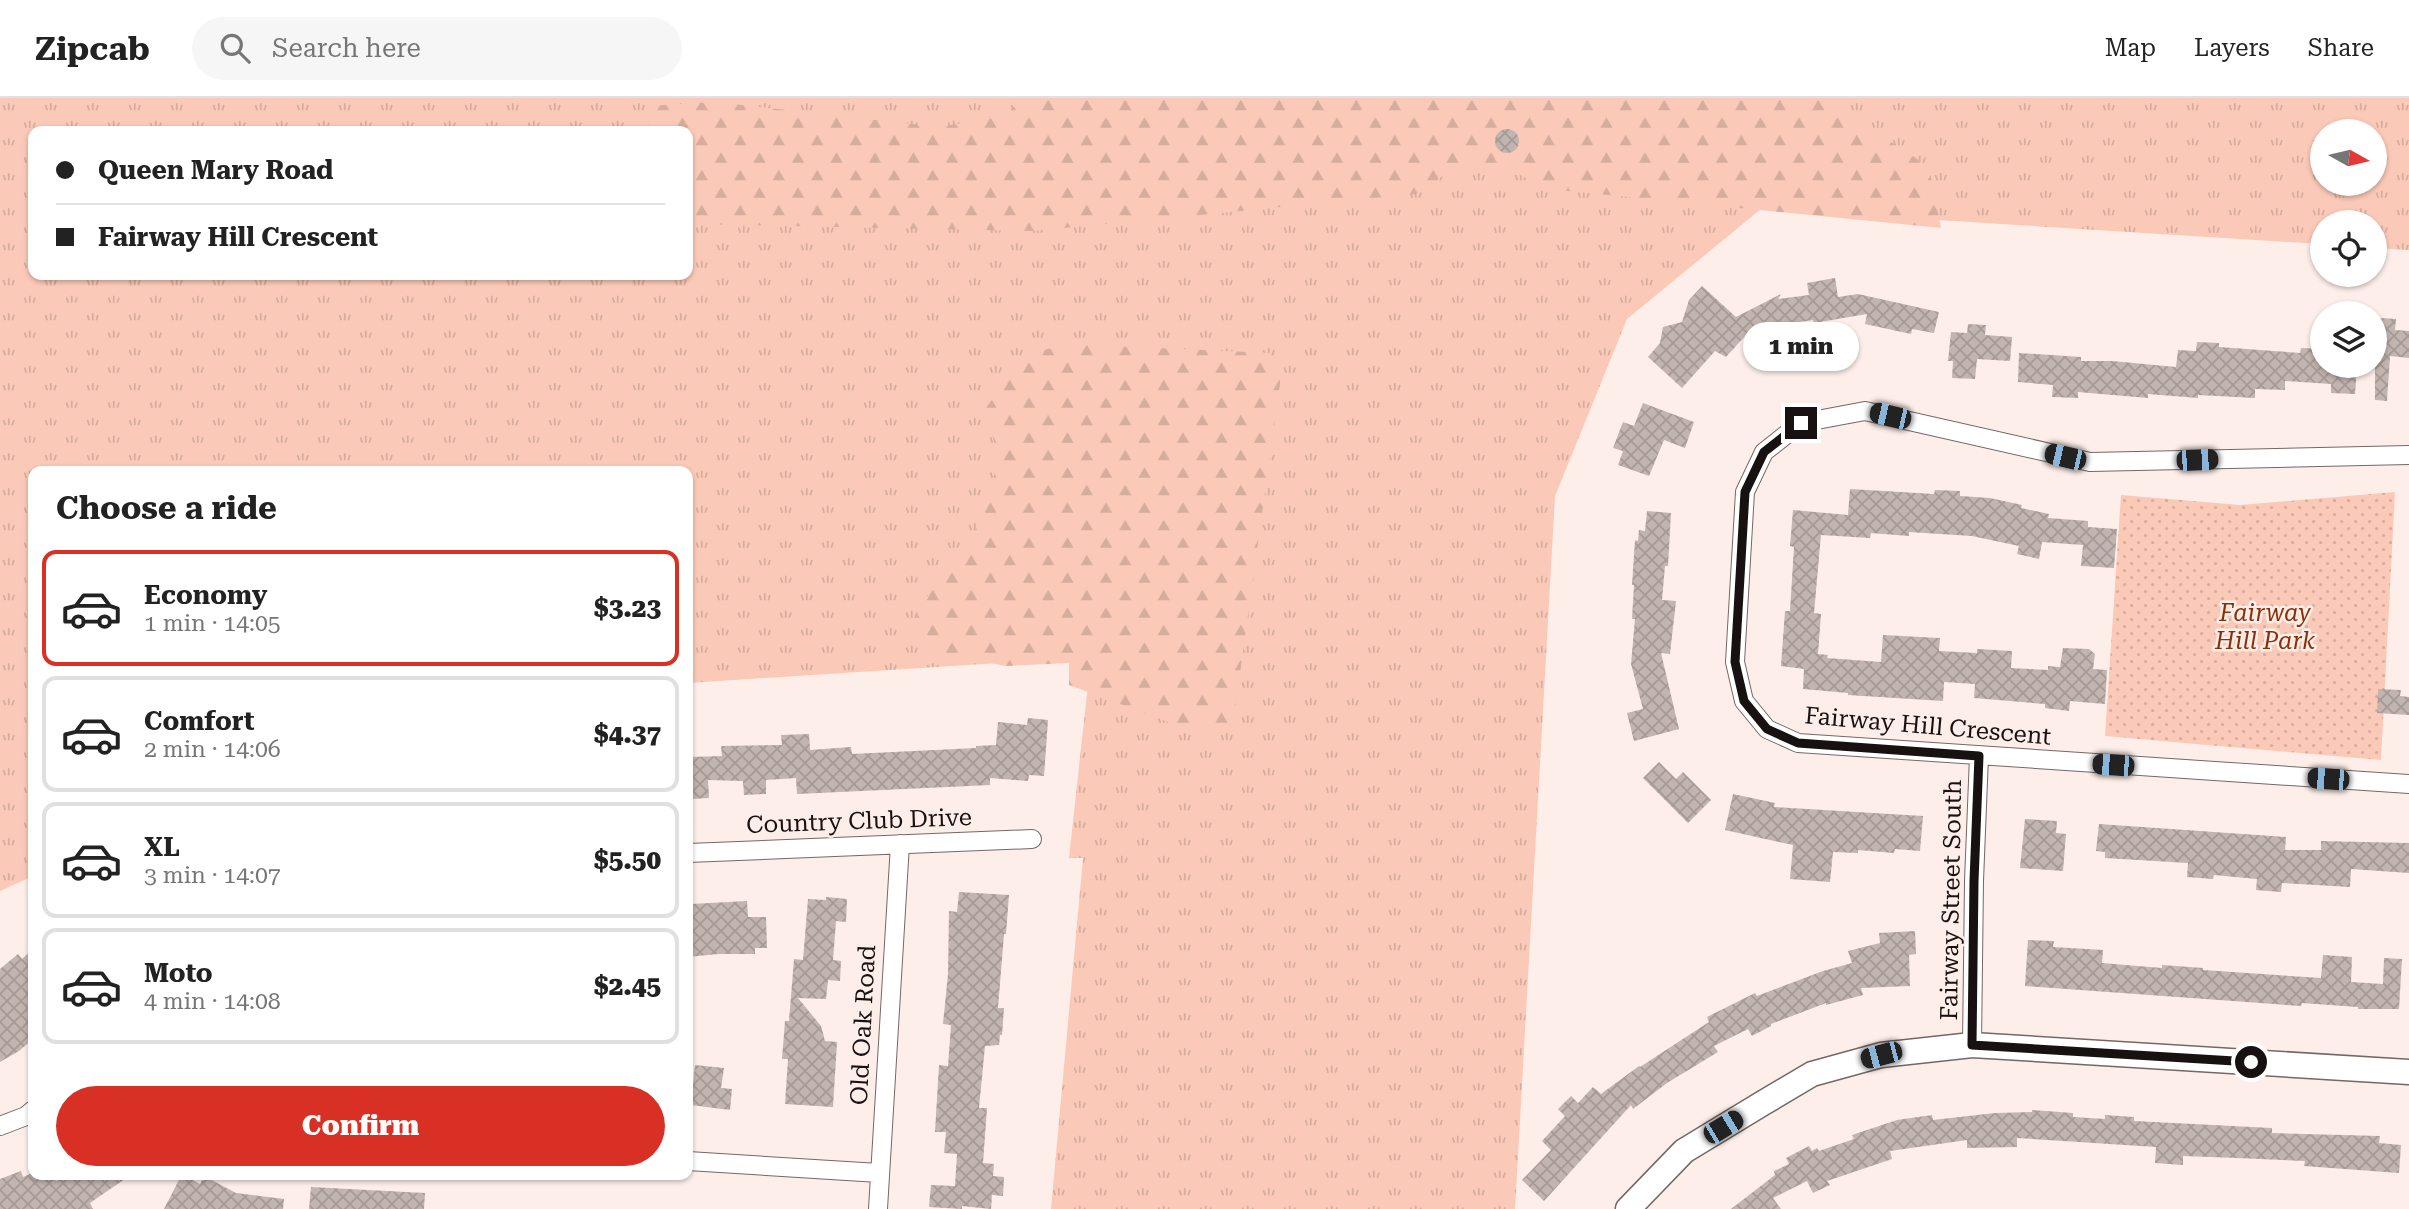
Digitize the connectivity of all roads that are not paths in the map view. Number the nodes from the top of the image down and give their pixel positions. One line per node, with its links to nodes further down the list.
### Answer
1 (2409, 455): 2 (street, Fairway Hill Crescent)
2 (1979, 756): 3 (street, Fairway Hill Crescent); 7 (street, Fairway Street South)
3 (2409, 784)
4 (1032, 839): 5 (street, Country Club Drive)
5 (900, 844): 6 (street, Country Club Drive); 12 (street, Old Oak Road)
6 (693, 853)
7 (1972, 1045): 8 (street); 14 (street)
8 (2409, 1072)
9 (28, 1114): 10 (street)
10 (0, 1126)
11 (693, 1161): 12 (street)
12 (879, 1173): 13 (street, Old Oak Road)
13 (878, 1209)
14 (1628, 1209)

